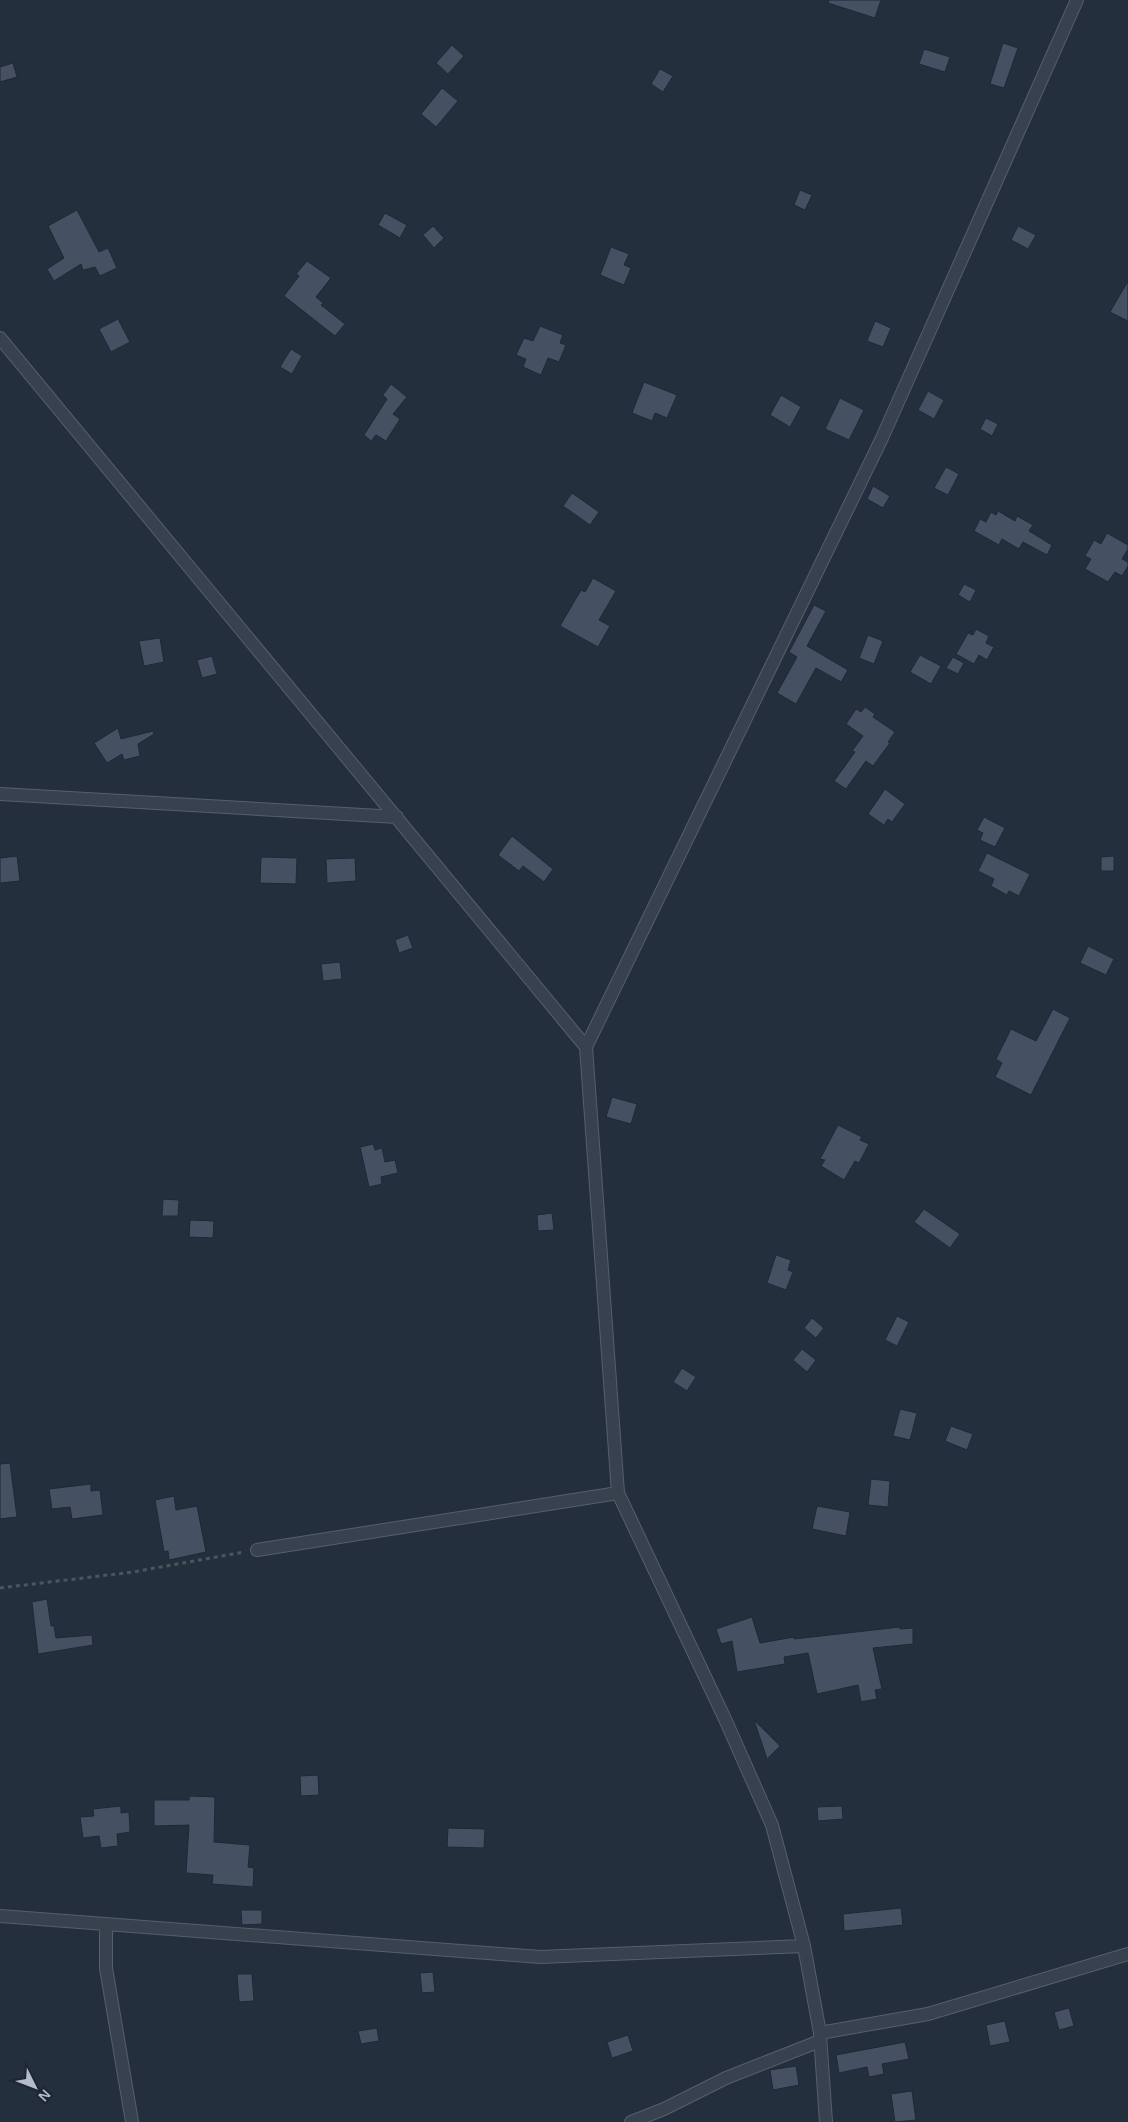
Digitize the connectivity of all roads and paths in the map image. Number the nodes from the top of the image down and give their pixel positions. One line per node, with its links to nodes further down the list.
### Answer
1 (1077, 0): 5 (street)
2 (0, 338): 4 (street)
3 (0, 794): 4 (street)
4 (397, 817): 5 (street)
5 (586, 1047): 6 (street)
6 (618, 1493): 7 (street); 11 (street)
7 (257, 1550): 8 (path)
8 (0, 1588)
9 (0, 1916): 10 (street)
10 (106, 1924): 11 (street); 14 (street)
11 (804, 1946): 13 (street)
12 (1128, 1954): 13 (street)
13 (820, 2037): 15 (street); 16 (street)
14 (132, 2122)
15 (631, 2122)
16 (826, 2122)

